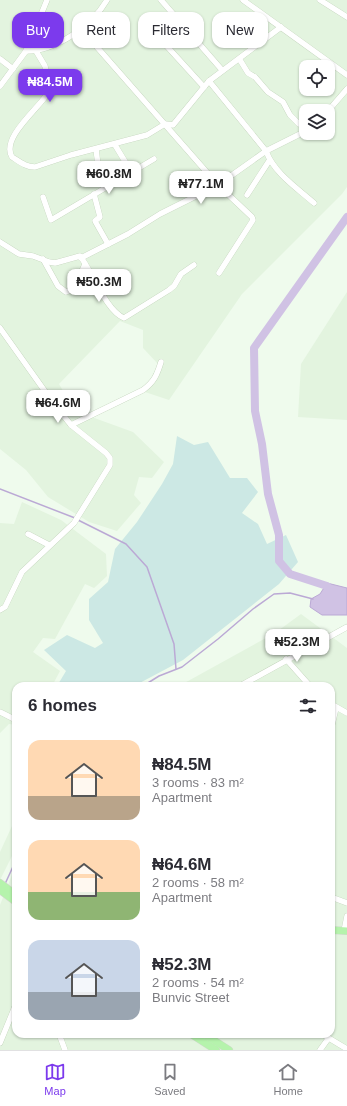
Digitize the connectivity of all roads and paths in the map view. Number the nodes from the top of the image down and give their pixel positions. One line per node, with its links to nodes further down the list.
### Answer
1 (47, 0): 12 (street)
2 (107, 0): 6 (street)
3 (161, 0): 17 (street)
4 (243, 0): 8 (street)
5 (320, 0): 7 (street)
6 (97, 12)
7 (347, 17)
8 (281, 27): 15 (street); 18 (street)
9 (72, 35): 13 (street)
10 (98, 48): 24 (street)
11 (168, 48): 21 (street)
12 (26, 51): 13 (street); 16 (street)
13 (36, 51): 27 (street)
14 (0, 59): 16 (street)
15 (240, 60): 17 (street); 25 (street)
16 (13, 69): 20 (street)
17 (222, 70): 19 (street)
18 (347, 75)
19 (209, 81): 21 (street); 31 (street)
20 (0, 86)
21 (204, 87): 24 (street)
22 (347, 89): 23 (street)
23 (334, 104)
24 (165, 124): 28 (street); 35 (street)
25 (299, 124)
26 (299, 135): 31 (street)
27 (5, 139)
28 (115, 145): 30 (street); 34 (street)
29 (3, 148): 30 (street)
30 (96, 149): 36 (street)
31 (266, 152): 33 (street); 35 (street)
32 (154, 159): 34 (street)
33 (269, 161): 38 (street); 40 (street)
34 (132, 173): 36 (street)
35 (218, 185): 42 (street); 47 (street)
36 (106, 186): 37 (street)
37 (94, 194): 39 (street); 42 (street)
38 (247, 195)
39 (43, 197)
40 (314, 203)
41 (0, 242): 44 (street)
42 (108, 244): 43 (street)
43 (81, 258): 44 (street); 45 (street)
44 (42, 259): 45 (street)
45 (85, 264): 46 (street)
46 (194, 265)
47 (219, 273)
48 (0, 328): 50 (street)
49 (161, 362): 50 (street)
50 (71, 425): 52 (street)
51 (28, 534): 52 (street)
52 (49, 545): 53 (street)
53 (0, 610)
54 (347, 627): 55 (street)
55 (286, 660): 56 (street); 57 (street)
56 (247, 682)
57 (306, 682)
58 (335, 707): 60 (street)
59 (0, 712): 61 (street)
60 (347, 713)
61 (12, 718)
62 (2, 887): 63 (main road); 64 (main road)
63 (12, 892)
64 (12, 898)
65 (335, 898): 66 (street)
66 (347, 903)
67 (347, 916): 69 (street)
68 (335, 930): 69 (main road)
69 (345, 931)
70 (12, 1014): 75 (street)
71 (60, 1038): 77 (street)
72 (196, 1038): 76 (main road)
73 (210, 1038): 79 (main road)
74 (328, 1039): 80 (street); 81 (street)
75 (0, 1043)
76 (208, 1048): 78 (main road)
77 (65, 1050)
78 (216, 1050)
79 (229, 1050)
80 (320, 1050)
81 (347, 1050)

